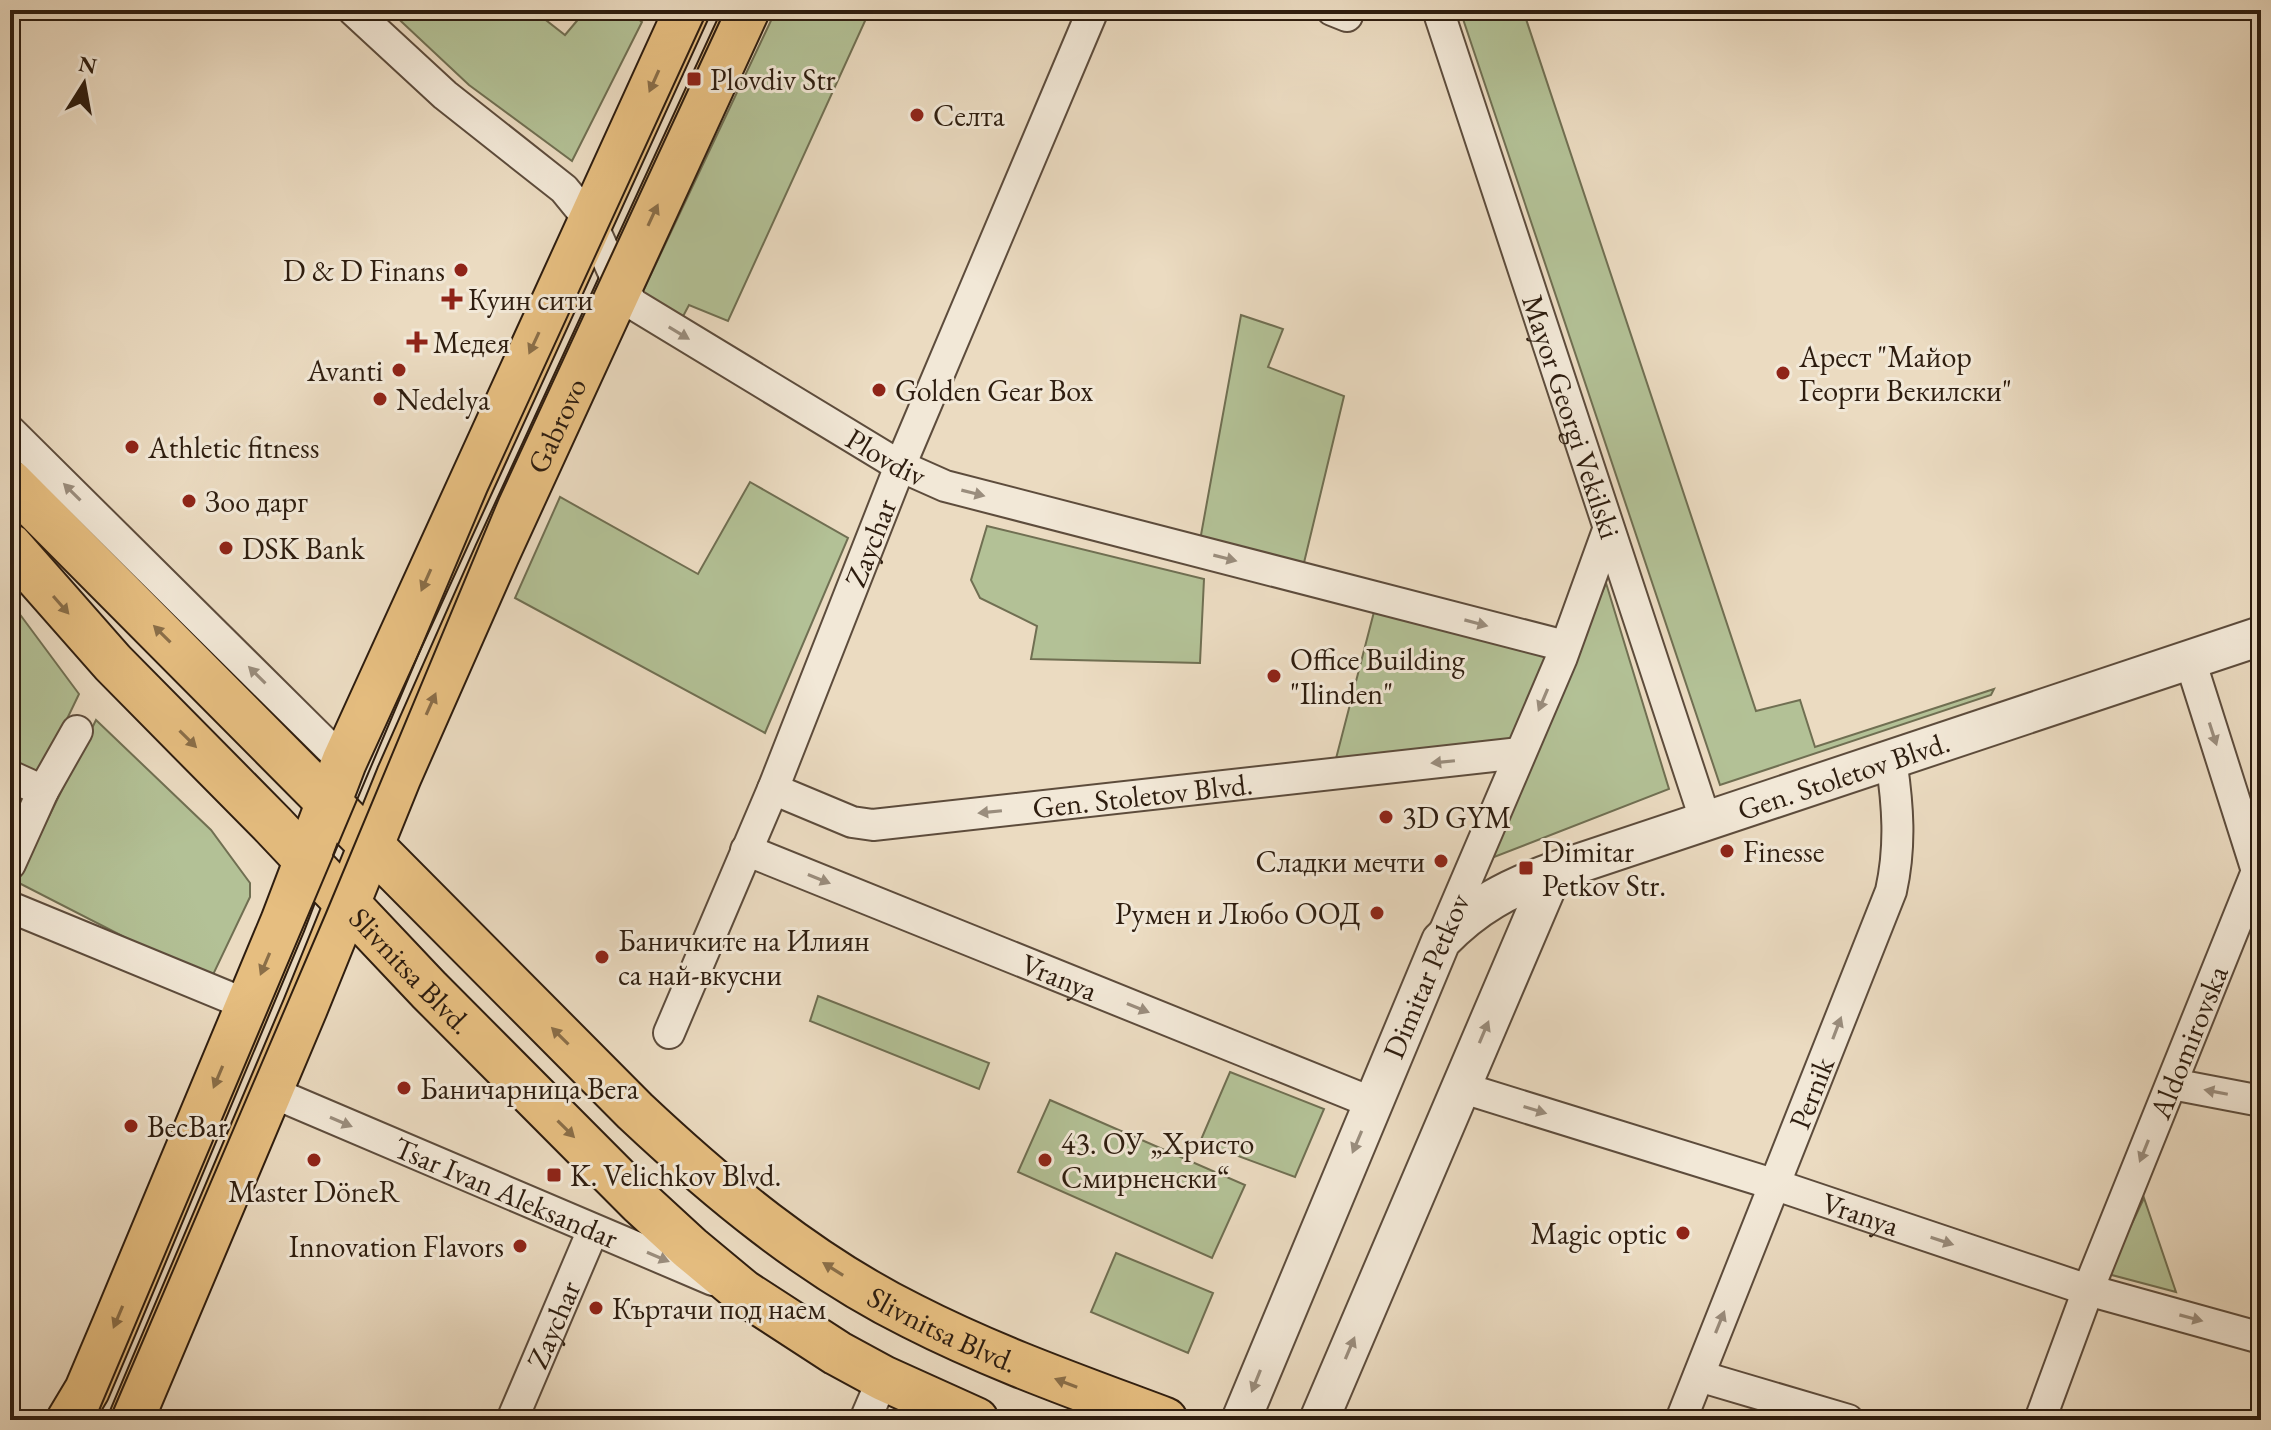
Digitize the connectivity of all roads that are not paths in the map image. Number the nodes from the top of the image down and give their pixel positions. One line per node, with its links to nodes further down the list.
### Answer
1 (353, 10): 6 (street, Plovdiv)
2 (687, 10): 6 (main road, Gabrovo, one-way to 6)
3 (747, 10): 7 (main road, Gabrovo, one-way to 3)
4 (1093, 10): 9 (street, Zaychar)
5 (1438, 10): 11 (street, Mayor Georgi Vekilski)
6 (591, 222): 7 (street, Plovdiv); 21 (main road, Gabrovo, one-way to 21)
7 (619, 285): 9 (street, Plovdiv, one-way to 9); 25 (main road, Gabrovo, one-way to 7)
8 (10, 431): 16 (street, Slivnitsa Blvd., one-way to 8)
9 (900, 466): 14 (street, Plovdiv, one-way to 14); 22 (street, Zaychar)
10 (10, 482): 21 (main road, Slivnitsa Blvd., one-way to 10)
11 (1608, 530): 14 (street, Dimitar Petkov); 24 (street, Mayor Georgi Vekilski)
12 (10, 546): 27 (main road, Slivnitsa Blvd., one-way to 27)
13 (2261, 636): 15 (street, Gen. Stoletov Blvd.)
14 (1565, 646): 18 (street, Dimitar Petkov, one-way to 18)
15 (2190, 660): 19 (street, Gen. Stoletov Blvd.); 30 (street, Aldomirovska, one-way to 30)
16 (312, 730): 21 (street); 21 (street, Slivnitsa Blvd.)
17 (77, 731): 23 (street)
18 (1520, 753): 22 (street, Gen. Stoletov Blvd., one-way to 22); 33 (street, Dimitar Petkov)
19 (1891, 759): 24 (street, Gen. Stoletov Blvd.); 41 (street, Pernik, one-way to 19)
20 (10, 776): 23 (street)
21 (336, 782): 25 (main road, Slivnitsa Blvd.); 27 (main road, Gabrovo)
22 (773, 789): 26 (street, Zaychar)
23 (43, 791): 28 (street)
24 (1706, 822): 29 (street, Gen. Stoletov Blvd.)
25 (372, 845): 31 (main road, Gabrovo); 53 (main road, Slivnitsa Blvd., one-way to 25)
26 (746, 850): 35 (street, Zaychar); 40 (street, Vranya, one-way to 40)
27 (306, 861): 31 (main road, Slivnitsa Blvd.); 34 (main road, Gabrovo, one-way to 34)
28 (10, 864)
29 (1553, 872): 33 (street, Gen. Stoletov Blvd.); 37 (street, one-way to 29)
30 (2259, 872): 36 (street, Aldomirovska)
31 (347, 905): 38 (main road, Gabrovo); 44 (main road, Slivnitsa Blvd., one-way to 44)
32 (10, 907): 34 (street)
33 (1441, 941): 40 (street, Dimitar Petkov)
34 (248, 1005): 48 (main road, Gabrovo, one-way to 48)
35 (669, 1033)
36 (2172, 1084): 39 (street, one-way to 36); 43 (street, Aldomirovska, one-way to 43)
37 (1460, 1087): 41 (street, Vranya, one-way to 41); 55 (street, one-way to 37)
38 (269, 1091): 42 (street, Tsar Ivan Aleksandar, one-way to 42); 49 (main road, Gabrovo)
39 (2261, 1101)
40 (1373, 1103): 54 (street, Dimitar Petkov, one-way to 54)
41 (1776, 1185): 43 (street, Vranya, one-way to 43); 46 (street, Pernik, one-way to 41)
42 (593, 1230): 44 (street, Tsar Ivan Aleksandar, one-way to 44); 50 (street, Zaychar)
43 (2088, 1290): 45 (street, Vranya, one-way to 45); 58 (street, Aldomirovska)
44 (743, 1292): 47 (main road, Slivnitsa Blvd.)
45 (2261, 1338)
46 (1699, 1376): 56 (street, Pernik); 57 (street)
47 (883, 1378): 51 (street); 52 (main road, Slivnitsa Blvd.)
48 (69, 1420)
49 (131, 1420)
50 (512, 1420)
51 (865, 1420)
52 (976, 1420)
53 (1165, 1420)
54 (1241, 1420)
55 (1319, 1420)
56 (1681, 1420)
57 (1848, 1420)
58 (2040, 1420)

